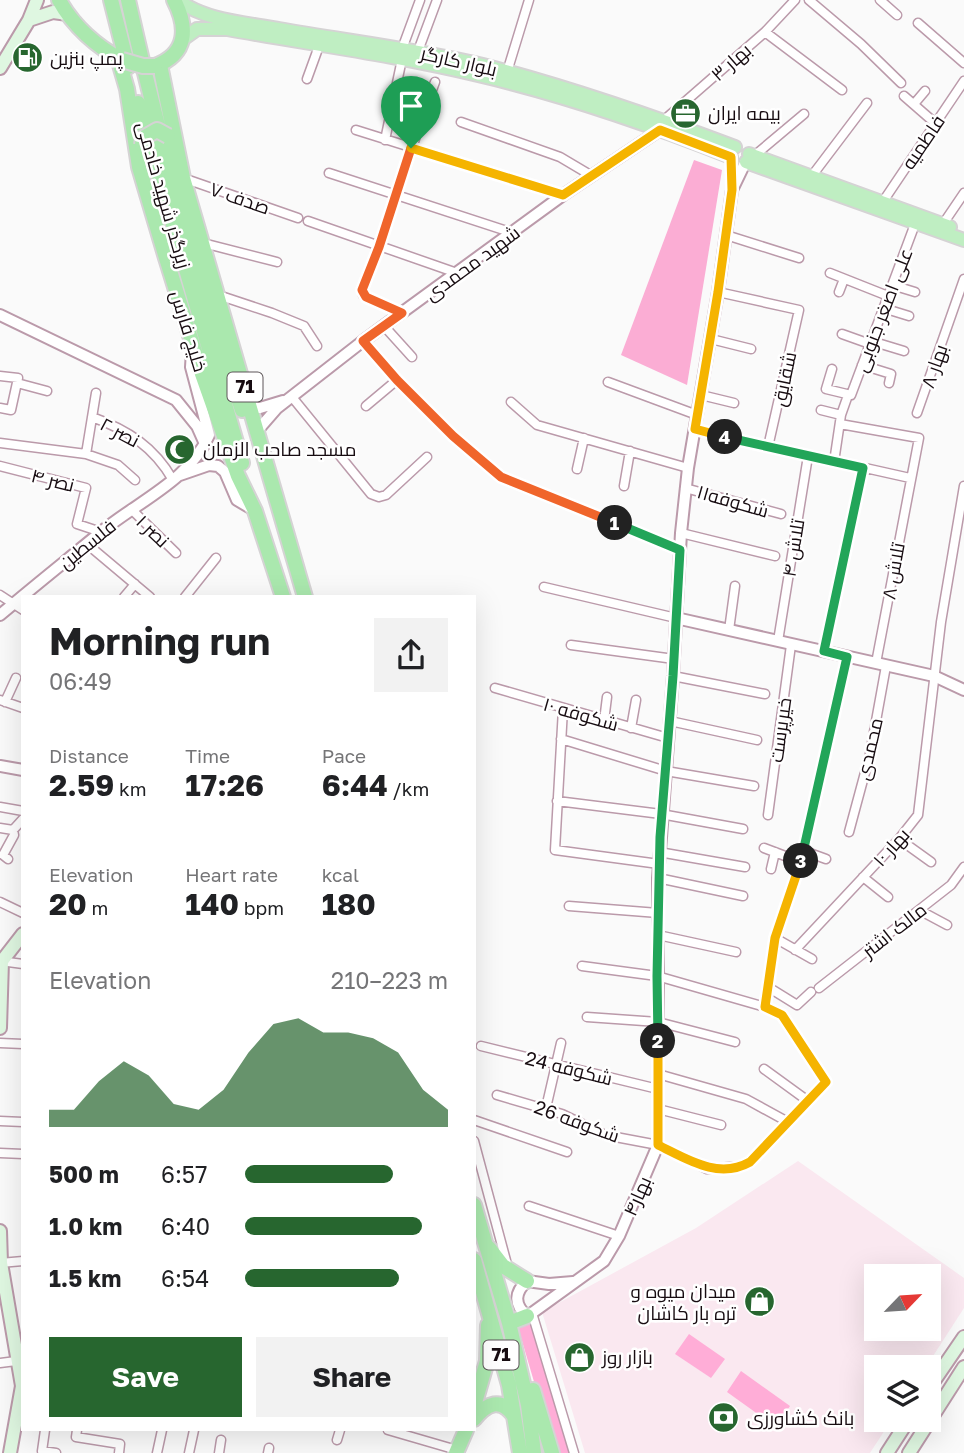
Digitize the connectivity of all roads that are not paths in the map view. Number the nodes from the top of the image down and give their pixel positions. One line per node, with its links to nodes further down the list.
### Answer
1 (37, 0): 14 (main road)
2 (60, 0): 12 (highway)
3 (111, 0): 137 (highway, زیرگذر شهید خادمی)
4 (128, 0): 135 (highway, زیرگذر شهید خادمی)
5 (176, 0): 17 (highway); 21 (main road, بلوار کارگر)
6 (420, 0): 21 (street)
7 (437, 0): 20 (street)
8 (529, 0): 26 (street)
9 (795, 0): 16 (street, بهار ۳)
10 (809, 0): 30 (street)
11 (880, 0): 13 (street)
12 (68, 14): 14 (main road); 22 (highway)
13 (897, 15)
14 (29, 20): 19 (main road)
15 (918, 23): 23 (street)
16 (765, 32): 31 (street); 39 (street, بهار ۳)
17 (183, 38): 18 (main road, بلوار کارگر); 24 (highway)
18 (319, 46): 21 (main road, بلوار کارگر); 27 (street)
19 (5, 51): 25 (main road)
20 (418, 51): 21 (main road, بلوار کارگر); 26 (main road, بلوار کارگر)
21 (402, 54): 39 (main road, بلوار کارگر); 41 (street)
22 (120, 59): 24 (highway, bridge); 63 (highway, خلیج فارس / 71)
23 (964, 63)
24 (157, 65): 44 (highway, خلیج فارس / 71)
25 (0, 68)
26 (508, 72): 39 (main road, بلوار کارگر)
27 (307, 79)
28 (964, 81): 38 (street, فاطمیه)
29 (435, 82): 42 (street)
30 (901, 83)
31 (842, 90)
32 (925, 90): 35 (street)
33 (904, 96): 35 (street)
34 (867, 103): 47 (street)
35 (914, 104): 38 (street)
36 (804, 114): 43 (street)
37 (461, 122): 46 (street)
38 (936, 123): 52 (street, فاطمیه)
39 (662, 125): 43 (main road, بلوار کارگر); 46 (street, شهید محمدی)
40 (356, 130): 41 (street)
41 (385, 140): 42 (street)
42 (411, 148): 50 (street); 51 (street)
43 (742, 157): 47 (main road, بلوار کارگر); 55 (main road, بلوار کارگر); 59 (street, بهار۴)
44 (178, 160): 48 (highway, خلیج فارس / 71); 63 (highway, bridge)
45 (329, 173): 51 (street)
46 (592, 176): 50 (street, شهید محمدی)
47 (811, 177): 52 (main road, بلوار کارگر)
48 (183, 178): 53 (street, صدف ۷); 61 (highway, خلیج فارس / 71)
49 (964, 194): 56 (street)
50 (563, 195): 58 (street, شهید محمدی)
51 (397, 196): 58 (street); 62 (street)
52 (882, 203): 56 (main road, بلوار کارگر)
53 (298, 218)
54 (308, 221): 62 (street)
55 (915, 224): 60 (main road, بلوار کارگر); 70 (street, علی اصغر جنوبی)
56 (943, 225): 57 (main road, بلوار کارگر)
57 (964, 232)
58 (513, 233): 66 (street, شهید محمدی)
59 (726, 235): 64 (street); 71 (street, بهار۴)
60 (964, 240)
61 (203, 243): 65 (street); 74 (highway, خلیج فارس / 71)
62 (379, 247): 66 (street); 77 (street)
63 (166, 258): 84 (highway, خلیج فارس / 71)
64 (799, 258)
65 (277, 262)
66 (457, 273): 77 (street, شهید محمدی)
67 (830, 273): 68 (street)
68 (844, 279): 72 (street); 75 (street)
69 (964, 279): 110 (street, بهار ۸)
70 (892, 285): 73 (street); 75 (street, علی اصغر جنوبی)
71 (718, 292): 82 (street, بهار۴); 119 (street, شقایق)
72 (839, 292)
73 (915, 292)
74 (218, 295): 86 (street); 108 (highway, خلیج فارس / 71)
75 (888, 296): 76 (street, علی اصغر جنوبی)
76 (884, 308): 79 (street); 85 (street, علی اصغر جنوبی)
77 (402, 313): 80 (street, شهید محمدی)
78 (0, 315): 103 (street)
79 (909, 316)
80 (384, 326): 83 (street, شهید محمدی); 89 (street)
81 (842, 334): 85 (street)
82 (711, 339): 87 (street); 100 (street, بهار۴)
83 (363, 341): 93 (street); 101 (street, شهید محمدی)
84 (192, 342): 97 (street); 137 (highway, خلیج فارس / 71)
85 (871, 343): 88 (street); 90 (street, علی اصغر جنوبی)
86 (317, 346)
87 (751, 349)
88 (904, 351)
89 (412, 357)
90 (862, 365): 96 (street); 102 (street, علی اصغر جنوبی)
91 (832, 369): 102 (street)
92 (0, 376): 95 (street)
93 (397, 380): 106 (street); 142 (street)
94 (608, 382): 111 (street)
95 (17, 383): 98 (street); 107 (street)
96 (889, 383)
97 (197, 387): 103 (street); 118 (street)
98 (47, 391)
99 (96, 393): 112 (street)
100 (701, 395): 105 (street); 111 (street, بهار۴)
101 (292, 397): 108 (street); 115 (street, شهید محمدی); 123 (street)
102 (849, 397): 113 (street, علی اصغر جنوبی)
103 (176, 400): 118 (street)
104 (511, 402): 116 (street)
105 (734, 403)
106 (366, 406)
107 (0, 408)
108 (251, 408): 115 (highway, خلیج فارس / 71)
109 (821, 410): 113 (street)
110 (917, 413)
111 (697, 415): 114 (street, بهار۴)
112 (92, 417): 121 (street); 129 (street, نصر ۲)
113 (841, 419): 124 (street, علی اصغر جنوبی); 130 (street, تلاش ۸)
114 (695, 429): 119 (street); 126 (street, بهار۴)
115 (257, 431): 135 (highway, خلیج فارس / 71)
116 (584, 438): 120 (street); 128 (street)
117 (0, 443): 121 (street)
118 (205, 444): 129 (street, فلسطین)
119 (768, 447): 122 (street)
120 (630, 451): 126 (street); 132 (street)
121 (82, 454): 131 (street)
122 (808, 456): 124 (street); 160 (street, تلاش ۴)
123 (427, 457)
124 (834, 461): 127 (street)
125 (0, 466): 139 (street, نصر ۴)
126 (688, 468): 134 (street, بهار۴)
127 (863, 468): 130 (street); 163 (street)
128 (577, 470)
129 (175, 478): 136 (street, فلسطین); 137 (street, فلسطین)
130 (910, 478): 166 (street, تلاش ۸)
131 (135, 480)
132 (624, 486)
133 (964, 486): 168 (street, بهار ۱۰)
134 (685, 488): 138 (street, شکوفه۱۱); 140 (street, بهار۴)
135 (279, 504): 155 (highway, خلیج فارس / 71)
136 (131, 509): 139 (street, فلسطین); 143 (street, نصر ۱)
137 (255, 511): 154 (highway, خلیج فارس / 71)
138 (782, 514)
139 (101, 532): 141 (street, فلسطین)
140 (681, 533): 142 (street, بهار۴); 144 (street)
141 (87, 544): 146 (street); 150 (street, فلسطین)
142 (680, 550): 158 (street, بهار۴)
143 (176, 552)
144 (775, 556)
145 (216, 558): 153 (street)
146 (135, 584): 151 (street); 152 (street)
147 (735, 586): 159 (street)
148 (544, 587): 158 (street)
149 (0, 595): 156 (street)
150 (30, 595)
151 (126, 595)
152 (148, 595)
153 (187, 595)
154 (282, 595)
155 (304, 595)
156 (18, 606): 157 (street, فلسطین)
157 (0, 615)
158 (676, 618): 159 (street); 165 (street, بهار۴)
159 (729, 630): 160 (street)
160 (778, 641): 162 (street)
161 (571, 645): 165 (street)
162 (791, 645): 163 (street); 192 (street, خیرپرست)
163 (824, 651): 164 (street)
164 (847, 657): 166 (street); 200 (street)
165 (674, 659): 167 (street, بهار۴)
166 (881, 665): 168 (street); 197 (street, محمدی)
167 (673, 676): 172 (street); 179 (street, بهار۴)
168 (934, 676): 171 (street); 198 (street, بهار ۱۰)
169 (16, 678): 175 (street)
170 (495, 688): 177 (street, شکوفه ۱۰)
171 (964, 690)
172 (765, 694)
173 (607, 697): 178 (street)
174 (636, 700): 180 (street)
175 (3, 701): 176 (street)
176 (21, 707)
177 (563, 709): 178 (street, شکوفه ۱۰); 182 (street)
178 (604, 721): 180 (street, شکوفه ۱۰)
179 (670, 721): 181 (street, بهار۴); 183 (street)
180 (631, 728): 181 (street, شکوفه ۱۰)
181 (668, 738): 186 (street, بهار۴)
182 (561, 739): 186 (street); 188 (street)
183 (757, 740)
184 (0, 766): 185 (street)
185 (21, 770)
186 (666, 771): 187 (street); 191 (street, بهار۴)
187 (754, 786)
188 (557, 801): 191 (street); 203 (street)
189 (0, 807): 190 (street)
190 (21, 811)
191 (662, 814): 196 (street); 203 (street, بهار۴)
192 (768, 815)
193 (21, 821): 195 (street)
194 (0, 828): 195 (street)
195 (13, 830): 202 (street)
196 (743, 830)
197 (849, 832)
198 (899, 839): 206 (street); 210 (street, بهار ۱۰)
199 (764, 848): 201 (street)
200 (804, 851): 204 (street); 205 (street)
201 (775, 852): 205 (street); 209 (street)
202 (6, 857)
203 (659, 858): 207 (street); 211 (street, بهار۴)
204 (826, 859)
205 (801, 862): 222 (street)
206 (931, 862)
207 (745, 867)
208 (964, 867): 216 (street, مالک اشتر)
209 (771, 869)
210 (863, 877): 213 (street); 223 (street, بهار ۱۰)
211 (658, 878): 212 (street); 218 (street, بهار۴)
212 (743, 895)
213 (888, 897)
214 (0, 902): 217 (street)
215 (569, 906): 218 (street)
216 (919, 910): 219 (street); 230 (street, مالک اشتر)
217 (21, 912)
218 (658, 913): 220 (street, بهار۴)
219 (947, 925)
220 (658, 935): 224 (street); 229 (street, بهار۴)
221 (21, 936): 226 (main road)
222 (775, 938): 223 (street); 230 (street)
223 (795, 950): 225 (street)
224 (736, 952)
225 (812, 959)
226 (1, 961): 227 (street); 231 (main road)
227 (21, 964)
228 (582, 966): 229 (street)
229 (657, 976): 232 (street); 234 (street, بهار۴)
230 (768, 986): 232 (street)
231 (0, 994): 235 (main road)
232 (765, 1007): 246 (street, شکوفه 26)
233 (587, 1017): 234 (street)
234 (658, 1021): 236 (street); 243 (street, بهار۴)
235 (0, 1028)
236 (734, 1042)
237 (0, 1043): 239 (street)
238 (561, 1043): 241 (street)
239 (21, 1044)
240 (481, 1046): 241 (street, شکوفه 24)
241 (557, 1065): 244 (street, شکوفه 24); 247 (street)
242 (764, 1069): 246 (street)
243 (658, 1074): 244 (street, بهار۴); 252 (street)
244 (658, 1089): 248 (street, بهار۴)
245 (497, 1095): 247 (street, شکوفه 26)
246 (808, 1101): 252 (street, شکوفه 26)
247 (546, 1108): 254 (street, شکوفه 26)
248 (658, 1109): 253 (street); 254 (street, بهار۴)
249 (0, 1121): 251 (street)
250 (476, 1121): 256 (street)
251 (21, 1122)
252 (788, 1122): 254 (street, شکوفه 26)
253 (721, 1125)
254 (658, 1145): 263 (street, بهار۴)
255 (476, 1148): 267 (street)
256 (566, 1152)
257 (0, 1153): 258 (street)
258 (21, 1154)
259 (529, 1206): 263 (street)
260 (476, 1212): 262 (highway, 71)
261 (0, 1231): 265 (main road)
262 (481, 1231): 267 (highway); 273 (highway, 71)
263 (620, 1236): 270 (street, بهار۴)
264 (21, 1261): 265 (street)
265 (0, 1263): 271 (main road)
266 (476, 1266): 269 (highway, 71)
267 (509, 1270): 268 (highway)
268 (527, 1281): 270 (street); 272 (street)
269 (481, 1282): 281 (highway); 283 (highway, 71)
270 (573, 1282): 272 (street, بهار۴)
271 (4, 1309): 275 (main road)
272 (529, 1314): 273 (highway); 304 (street)
273 (509, 1323): 302 (highway, 71); 303 (highway)
274 (964, 1337): 278 (main road)
275 (16, 1360): 276 (street); 279 (main road)
276 (0, 1363)
277 (964, 1367): 306 (main road)
278 (941, 1371)
279 (21, 1382)
280 (21, 1392): 295 (main road)
281 (476, 1398)
282 (476, 1417): 283 (highway)
283 (516, 1420): 301 (highway, 71)
284 (45, 1431): 296 (street)
285 (77, 1431): 297 (street)
286 (162, 1431): 298 (street)
287 (194, 1431): 299 (street)
288 (340, 1431): 293 (street)
289 (390, 1431): 294 (street)
290 (466, 1431): 294 (highway)
291 (901, 1432): 305 (main road)
292 (221, 1440): 300 (street)
293 (337, 1440)
294 (456, 1451)
295 (10, 1453)
296 (57, 1453)
297 (119, 1453)
298 (157, 1453)
299 (189, 1453)
300 (219, 1453)
301 (520, 1453)
302 (534, 1453)
303 (552, 1453)
304 (574, 1453)
305 (887, 1453)
306 (909, 1453)

